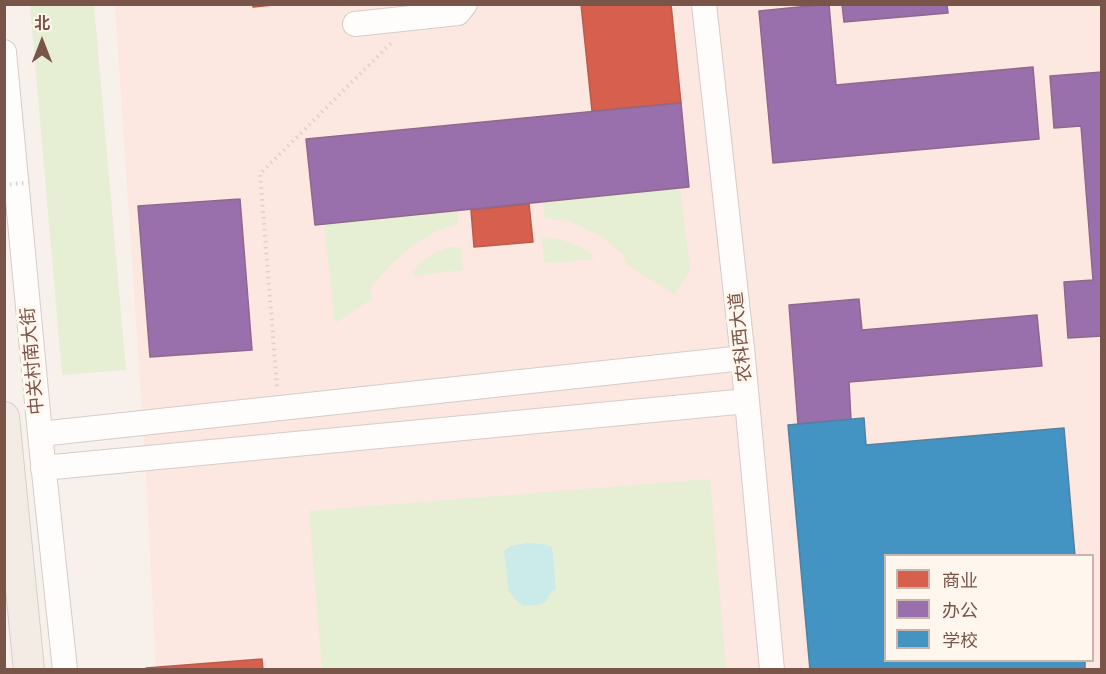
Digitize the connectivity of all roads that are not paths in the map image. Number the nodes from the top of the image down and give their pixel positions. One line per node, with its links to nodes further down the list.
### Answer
1 (465, 4): 3 (street)
2 (704, 4): 5 (street, 农科西大道)
3 (356, 24)
4 (4, 52): 8 (street, 中关村南大街)
5 (743, 358): 6 (street, 农科西大道); 8 (street)
6 (747, 402): 9 (street); 12 (street, 农科西大道)
7 (4, 417): 10 (main road, 中关村南大街)
8 (40, 434): 9 (street, 中关村南大街)
9 (43, 468): 11 (street, 中关村南大街)
10 (29, 669)
11 (65, 669)
12 (772, 669)

